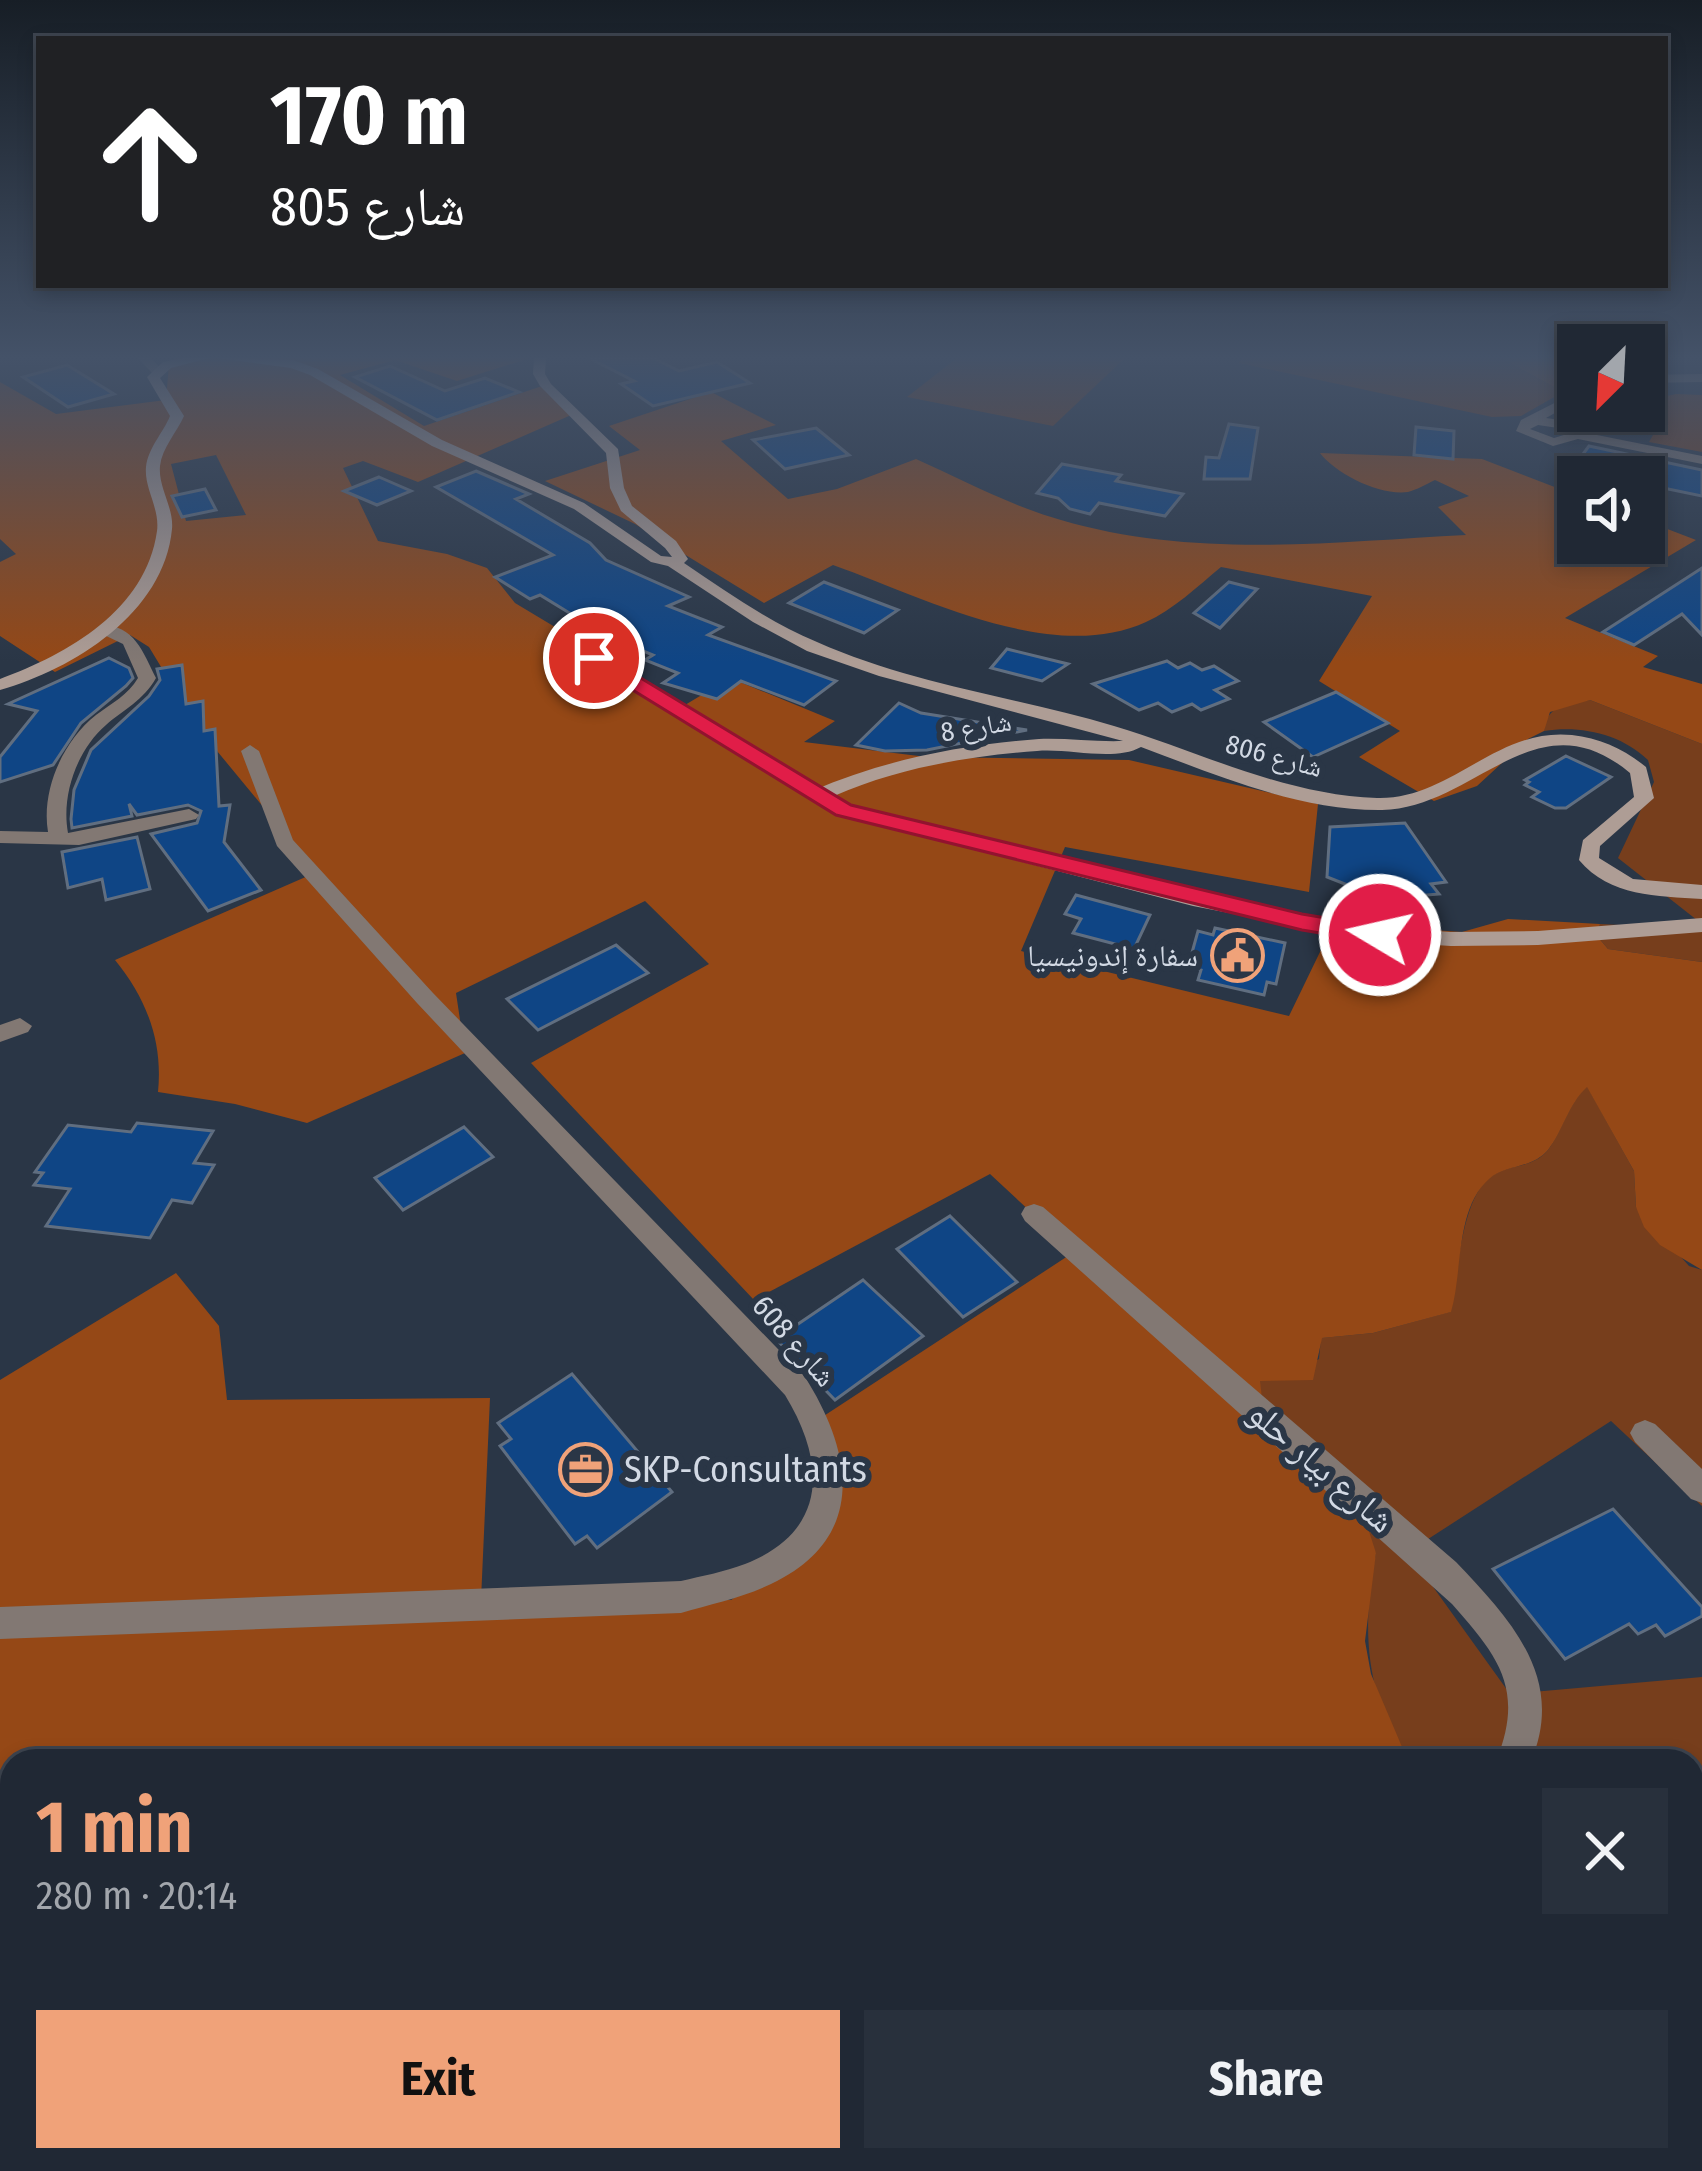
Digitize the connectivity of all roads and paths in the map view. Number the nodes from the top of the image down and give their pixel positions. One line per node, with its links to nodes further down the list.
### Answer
1 (155, 459): 5 (main road)
2 (474, 459): 4 (main road, شارع 806)
3 (615, 459): 4 (main road)
4 (673, 563): 8 (main road, شارع 806)
5 (106, 628): 7 (main road); 13 (street)
6 (557, 635): 10 (street)
7 (0, 685)
8 (1145, 742): 10 (main road, شارع 8); 14 (main road, شارع 806)
9 (250, 751): 19 (street, شارع 608)
10 (819, 795): 15 (main road)
11 (189, 815): 13 (street)
12 (0, 837): 13 (street)
13 (59, 838)
14 (1702, 892)
15 (1702, 925)
16 (1034, 1214): 20 (street, شارع بيار حلو)
17 (1645, 1433): 18 (street)
18 (1702, 1489)
19 (0, 1623)
20 (1517, 1749)

